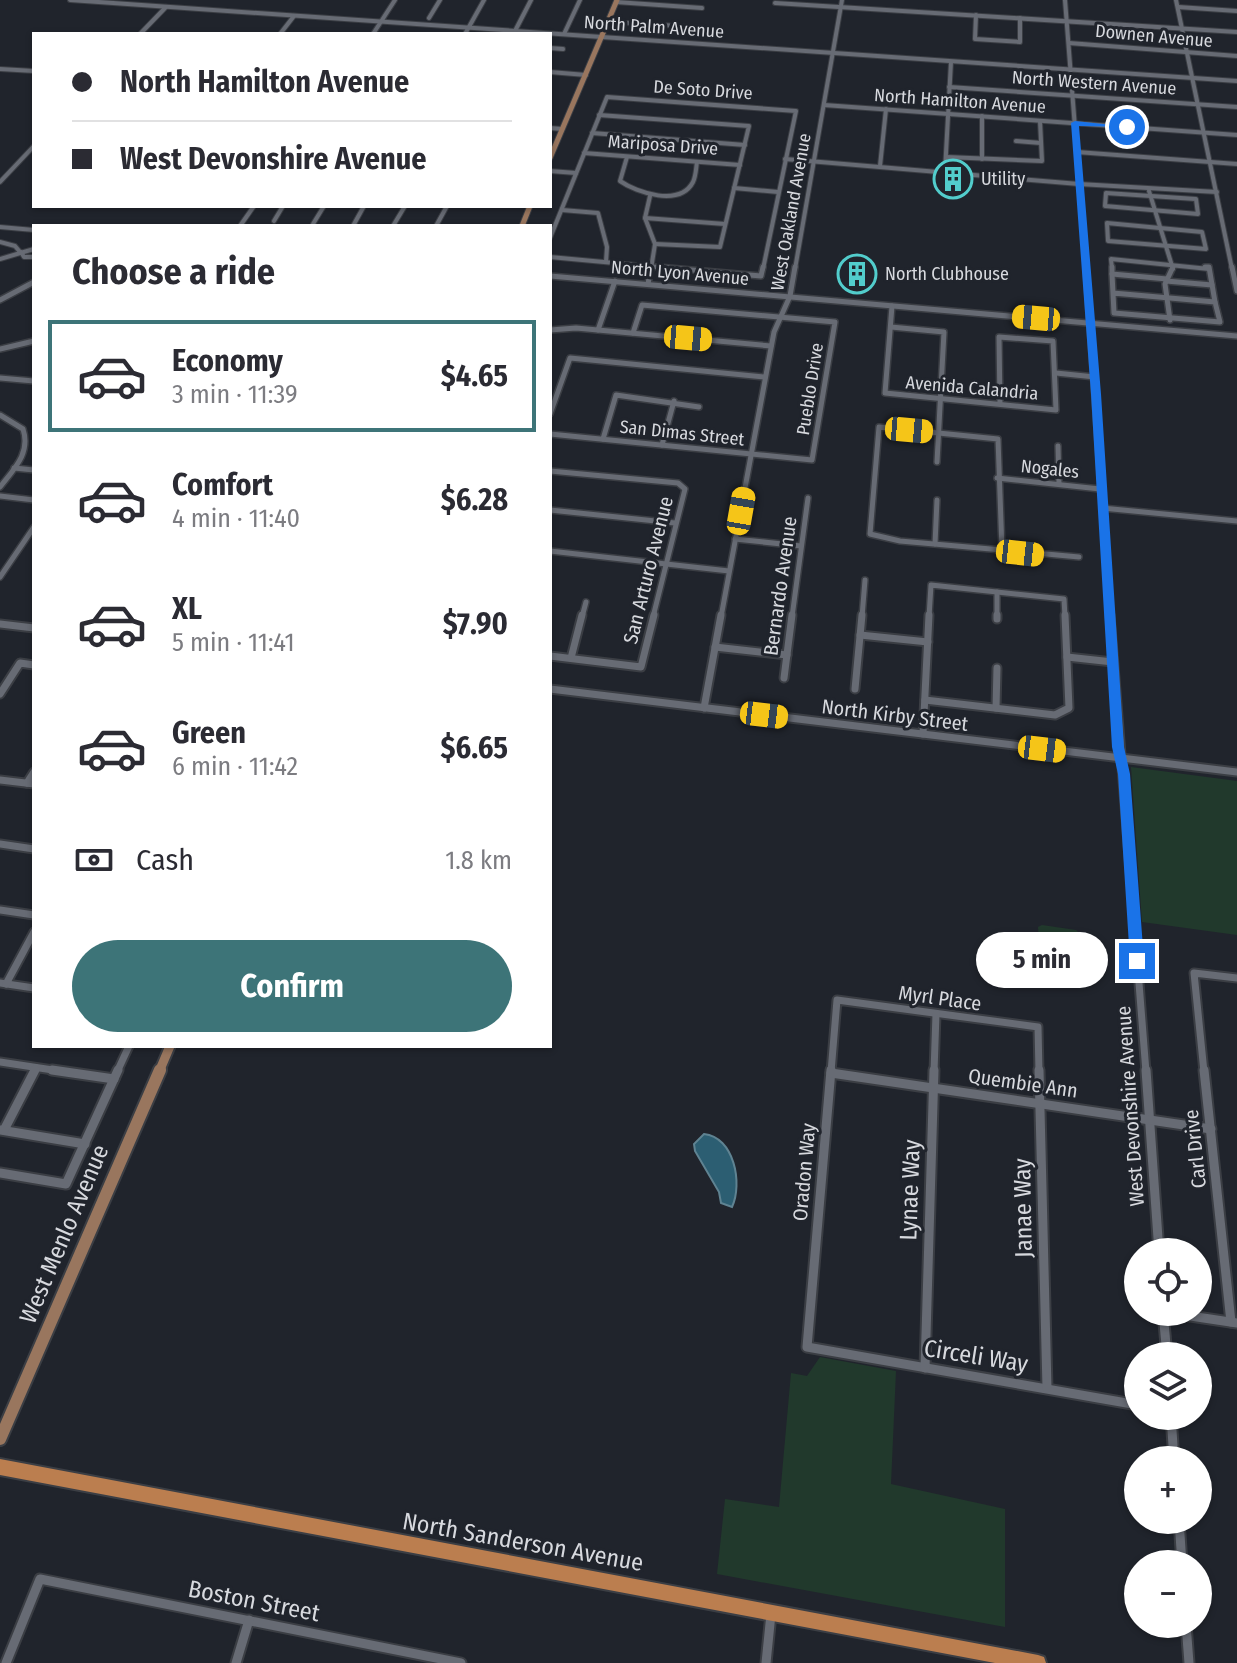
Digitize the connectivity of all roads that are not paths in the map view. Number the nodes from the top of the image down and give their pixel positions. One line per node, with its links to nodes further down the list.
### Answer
1 (70, 0): 2 (street, North Palm Avenue)
2 (76, 0): 15 (street, North Palm Avenue)
3 (395, 0): 24 (street)
4 (440, 0): 21 (street)
5 (484, 0): 27 (street)
6 (531, 0): 29 (street)
7 (580, 0): 37 (street)
8 (842, 0): 14 (street, West Oakland Avenue)
9 (1065, 0): 23 (street, West Devonshire Avenue)
10 (1176, 0): 16 (street)
11 (617, 1): 17 (street); 25 (main road)
12 (775, 3): 13 (street)
13 (822, 3): 14 (street)
14 (841, 6): 19 (street); 43 (street, West Oakland Avenue)
15 (166, 7): 20 (street, North Palm Avenue); 30 (street)
16 (1178, 7): 18 (street); 28 (street)
17 (702, 8)
18 (1237, 11)
19 (976, 15): 22 (street); 22 (street)
20 (294, 16): 24 (street, North Palm Avenue); 31 (street)
21 (429, 18)
22 (1020, 18): 23 (street)
23 (1068, 21): 28 (street); 39 (street, West Devonshire Avenue)
24 (381, 22): 27 (street, North Palm Avenue); 32 (street)
25 (608, 22): 26 (street); 38 (main road)
26 (696, 27)
27 (469, 28): 29 (street, North Palm Avenue); 33 (street)
28 (1183, 29): 35 (street); 42 (street)
29 (515, 31): 34 (street, North Palm Avenue)
30 (142, 32)
31 (282, 32)
32 (374, 32)
33 (466, 32)
34 (524, 32)
35 (1237, 32)
36 (552, 34): 37 (street, North Palm Avenue)
37 (564, 34): 38 (street, North Palm Avenue)
38 (602, 37): 43 (street, North Palm Avenue); 50 (main road)
39 (1069, 43): 42 (street, Downen Avenue); 47 (street, West Devonshire Avenue)
40 (552, 48): 41 (street)
41 (563, 49)
42 (1190, 53): 44 (street, Downen Avenue); 51 (street)
43 (833, 54): 45 (street, North Palm Avenue); 56 (street, West Oakland Avenue)
44 (1237, 56)
45 (951, 62): 47 (street, North Palm Avenue); 53 (street)
46 (0, 69): 48 (street)
47 (1071, 70): 51 (street, North Palm Avenue); 54 (street, West Devonshire Avenue)
48 (32, 71)
49 (552, 72): 50 (street)
50 (586, 75): 65 (main road)
51 (1195, 79): 52 (street, North Palm Avenue); 55 (street)
52 (1237, 81)
53 (949, 87): 54 (street, North Western Avenue); 59 (street)
54 (1073, 95): 55 (street, North Western Avenue); 63 (street, West Devonshire Avenue)
55 (1199, 104): 57 (street, North Western Avenue); 67 (street)
56 (824, 105): 58 (street, North Hamilton Avenue); 80 (street, West Oakland Avenue)
57 (1237, 107)
58 (886, 109): 59 (street, North Hamilton Avenue); 85 (street)
59 (948, 114): 61 (street, North Hamilton Avenue); 77 (street)
60 (599, 115): 66 (street); 72 (street); 78 (street, De Soto Drive)
61 (982, 118): 62 (street, North Hamilton Avenue); 79 (street)
62 (1040, 121): 63 (street, North Hamilton Avenue); 70 (street)
63 (1075, 123): 67 (street, North Hamilton Avenue); 74 (street, West Devonshire Avenue)
64 (552, 128): 65 (street)
65 (562, 129): 71 (main road)
66 (592, 133): 72 (street); 75 (street)
67 (1205, 133): 68 (street, North Hamilton Avenue); 82 (street)
68 (1237, 135)
69 (1016, 141): 70 (street)
70 (1041, 143): 79 (street)
71 (553, 144)
72 (745, 145): 84 (street)
73 (32, 148): 89 (street)
74 (1077, 152): 82 (street); 90 (street, West Devonshire Avenue)
75 (584, 153): 76 (street, Mariposa Drive); 88 (street)
76 (627, 157): 81 (street, Mariposa Drive); 96 (street)
77 (946, 157): 79 (street); 87 (street)
78 (785, 159): 80 (street); 93 (street)
79 (982, 159)
80 (814, 161): 85 (street); 127 (street, West Oakland Avenue)
81 (697, 162): 84 (street, Mariposa Drive); 96 (street)
82 (1211, 162): 83 (street); 94 (street)
83 (1237, 164)
84 (740, 165): 92 (street)
85 (880, 166): 87 (street)
86 (552, 171): 88 (street)
87 (945, 171): 90 (street)
88 (576, 173): 98 (street)
89 (0, 182)
90 (1079, 184): 91 (street); 134 (street, West Devonshire Avenue)
91 (1148, 187): 94 (street); 95 (street)
92 (734, 188): 93 (street); 102 (street)
93 (778, 192): 117 (street)
94 (1217, 192): 125 (street)
95 (1149, 195): 99 (street); 99 (street); 99 (street)
96 (650, 196): 100 (street)
97 (282, 208): 101 (street)
98 (562, 210): 106 (street); 115 (street)
99 (1154, 211): 104 (street)
100 (645, 218): 102 (street); 108 (street)
101 (274, 221)
102 (725, 224): 108 (street)
103 (0, 227): 105 (street)
104 (1160, 228): 109 (street); 109 (street); 109 (street)
105 (32, 230)
106 (552, 233)
107 (0, 242): 111 (street)
108 (655, 244): 117 (street)
109 (1164, 246): 116 (street)
110 (32, 249): 111 (street)
111 (20, 252): 112 (street); 114 (street)
112 (32, 257)
113 (552, 257): 115 (street)
114 (0, 259)
115 (606, 262): 117 (street)
116 (1171, 264): 118 (street); 120 (street); 124 (street)
117 (652, 267): 123 (street)
118 (1112, 274): 120 (street); 126 (street)
119 (552, 276): 121 (street, North Lyon Avenue)
120 (1167, 280): 124 (street); 128 (street)
121 (615, 281): 123 (street, North Lyon Avenue); 137 (street)
122 (32, 283): 129 (street)
123 (648, 284): 127 (street, North Lyon Avenue)
124 (1212, 285): 130 (street)
125 (1237, 291)
126 (1113, 293): 128 (street); 133 (street)
127 (790, 296): 131 (street, North Lyon Avenue); 132 (street, West Oakland Avenue)
128 (1167, 298): 130 (street); 133 (street)
129 (0, 300)
130 (1215, 302): 133 (street)
131 (892, 306): 134 (street, North Lyon Avenue); 135 (street)
132 (782, 317): 139 (street); 142 (street, West Oakland Avenue); 163 (street, Pueblo Drive)
133 (1170, 318): 138 (street)
134 (1090, 323): 138 (street, North Lyon Avenue); 146 (street, West Devonshire Avenue)
135 (891, 327): 149 (street); 149 (street, Avenida Calandria)
136 (552, 330): 137 (street)
137 (598, 330): 139 (street)
138 (1172, 331): 140 (street, North Lyon Avenue)
139 (633, 333): 142 (street)
140 (1237, 336)
141 (32, 341): 143 (street)
142 (771, 346): 145 (street, West Oakland Avenue)
143 (0, 349)
144 (1056, 373): 146 (street); 151 (street, Avenida Calandria); 151 (street)
145 (765, 377): 153 (street); 162 (street, West Oakland Avenue)
146 (1095, 377): 171 (street, West Devonshire Avenue)
147 (0, 378): 148 (street)
148 (32, 381)
149 (941, 399): 151 (street, Avenida Calandria); 157 (street)
150 (674, 401): 152 (street); 159 (street); 160 (street)
151 (1000, 404)
152 (699, 407)
153 (552, 408)
154 (0, 415): 156 (street)
155 (32, 426): 156 (street)
156 (23, 429): 165 (street)
157 (938, 433): 164 (street); 168 (street); 182 (street)
158 (552, 434): 159 (street, San Dimas Street)
159 (603, 439): 160 (street, San Dimas Street)
160 (662, 445): 162 (street, San Dimas Street)
161 (1058, 446): 169 (street)
162 (751, 454): 163 (street, San Dimas Street); 181 (street, West Oakland Avenue)
163 (812, 460)
164 (937, 462)
165 (14, 468): 166 (street); 170 (street)
166 (32, 470)
167 (552, 471): 179 (street, San Arturo Avenue)
168 (997, 478): 169 (street, Nogales); 185 (street)
169 (1059, 484): 171 (street, Nogales)
170 (0, 487)
171 (1100, 489): 176 (street, West Devonshire Avenue)
172 (0, 496): 174 (street)
173 (808, 498): 183 (street, Bernardo Avenue)
174 (32, 500)
175 (937, 500): 182 (street)
176 (1102, 508): 178 (street); 203 (street, West Devonshire Avenue)
177 (552, 510): 179 (street)
178 (1237, 521)
179 (675, 523): 187 (street, San Arturo Avenue)
180 (32, 531): 189 (street)
181 (735, 539): 183 (street); 188 (street, West Oakland Avenue)
182 (935, 544): 185 (street)
183 (801, 546): 199 (street, Bernardo Avenue)
184 (552, 551): 187 (street)
185 (1002, 551): 186 (street)
186 (1079, 557)
187 (664, 564): 188 (street); 202 (street, San Arturo Avenue)
188 (729, 571): 198 (street, West Oakland Avenue)
189 (0, 577)
190 (865, 580): 196 (street)
191 (997, 592): 193 (street); 197 (street); 201 (street)
192 (586, 602): 202 (street)
193 (997, 619)
194 (0, 624): 195 (street)
195 (32, 628)
196 (860, 635): 197 (street); 208 (street)
197 (928, 642): 210 (street)
198 (715, 647): 199 (street); 211 (street, West Oakland Avenue)
199 (787, 655): 206 (street, Bernardo Avenue)
200 (552, 656): 202 (street)
201 (1067, 657): 203 (street); 212 (street)
202 (571, 658)
203 (1113, 662): 214 (street, West Devonshire Avenue)
204 (32, 665): 209 (street)
205 (997, 668): 212 (street)
206 (784, 678)
207 (552, 689): 211 (street, North Kirby Street)
208 (855, 689)
209 (0, 694)
210 (925, 700): 212 (street); 213 (street)
211 (704, 708): 213 (street, North Kirby Street)
212 (996, 708)
213 (923, 734): 214 (street, North Kirby Street)
214 (1120, 759): 215 (street, North Kirby Street); 237 (street, West Devonshire Avenue)
215 (1237, 772)
216 (0, 780): 217 (street)
217 (31, 784)
218 (0, 844): 219 (street)
219 (32, 849)
220 (0, 910): 221 (street)
221 (32, 915)
222 (32, 935): 224 (street)
223 (1237, 978): 238 (street, Carl Drive)
224 (3, 984): 225 (street)
225 (32, 988)
226 (837, 1000): 227 (street, Myrl Place); 233 (street, Oradon Way)
227 (936, 1014): 228 (street, Myrl Place); 235 (street, Lynae Way)
228 (1038, 1027): 236 (street, Janae Way)
229 (128, 1048): 234 (street)
230 (169, 1048): 249 (main road, West Menlo Avenue)
231 (0, 1062): 232 (street)
232 (36, 1068): 234 (street); 239 (street)
233 (831, 1073): 235 (street, Quembie Ann); 245 (street, Oradon Way)
234 (114, 1079): 240 (street)
235 (933, 1088): 236 (street, Quembie Ann); 246 (street, Lynae Way)
236 (1041, 1104): 237 (street, Quembie Ann); 247 (street, Janae Way)
237 (1149, 1119): 238 (street, Quembie Ann); 242 (street, West Devonshire Avenue)
238 (1211, 1129): 244 (street, Carl Drive)
239 (2, 1130): 240 (street)
240 (85, 1144): 241 (street)
241 (0, 1173)
242 (1158, 1238)
243 (1212, 1319): 244 (street)
244 (1234, 1322)
245 (807, 1347): 246 (street, Circeli Way)
246 (925, 1368): 247 (street, Circeli Way)
247 (1047, 1388): 248 (street, Circeli Way)
248 (1124, 1402)
249 (0, 1439)
250 (0, 1467): 251 (highway, North Sanderson Avenue)
251 (772, 1612): 257 (street); 258 (highway, North Sanderson Avenue)
252 (249, 1620): 254 (street, Boston Street); 255 (street); 256 (street, Boston Street)
253 (1187, 1638): 259 (street)
254 (6, 1663)
255 (236, 1663)
256 (461, 1663)
257 (766, 1663)
258 (1038, 1663)
259 (1189, 1663)

